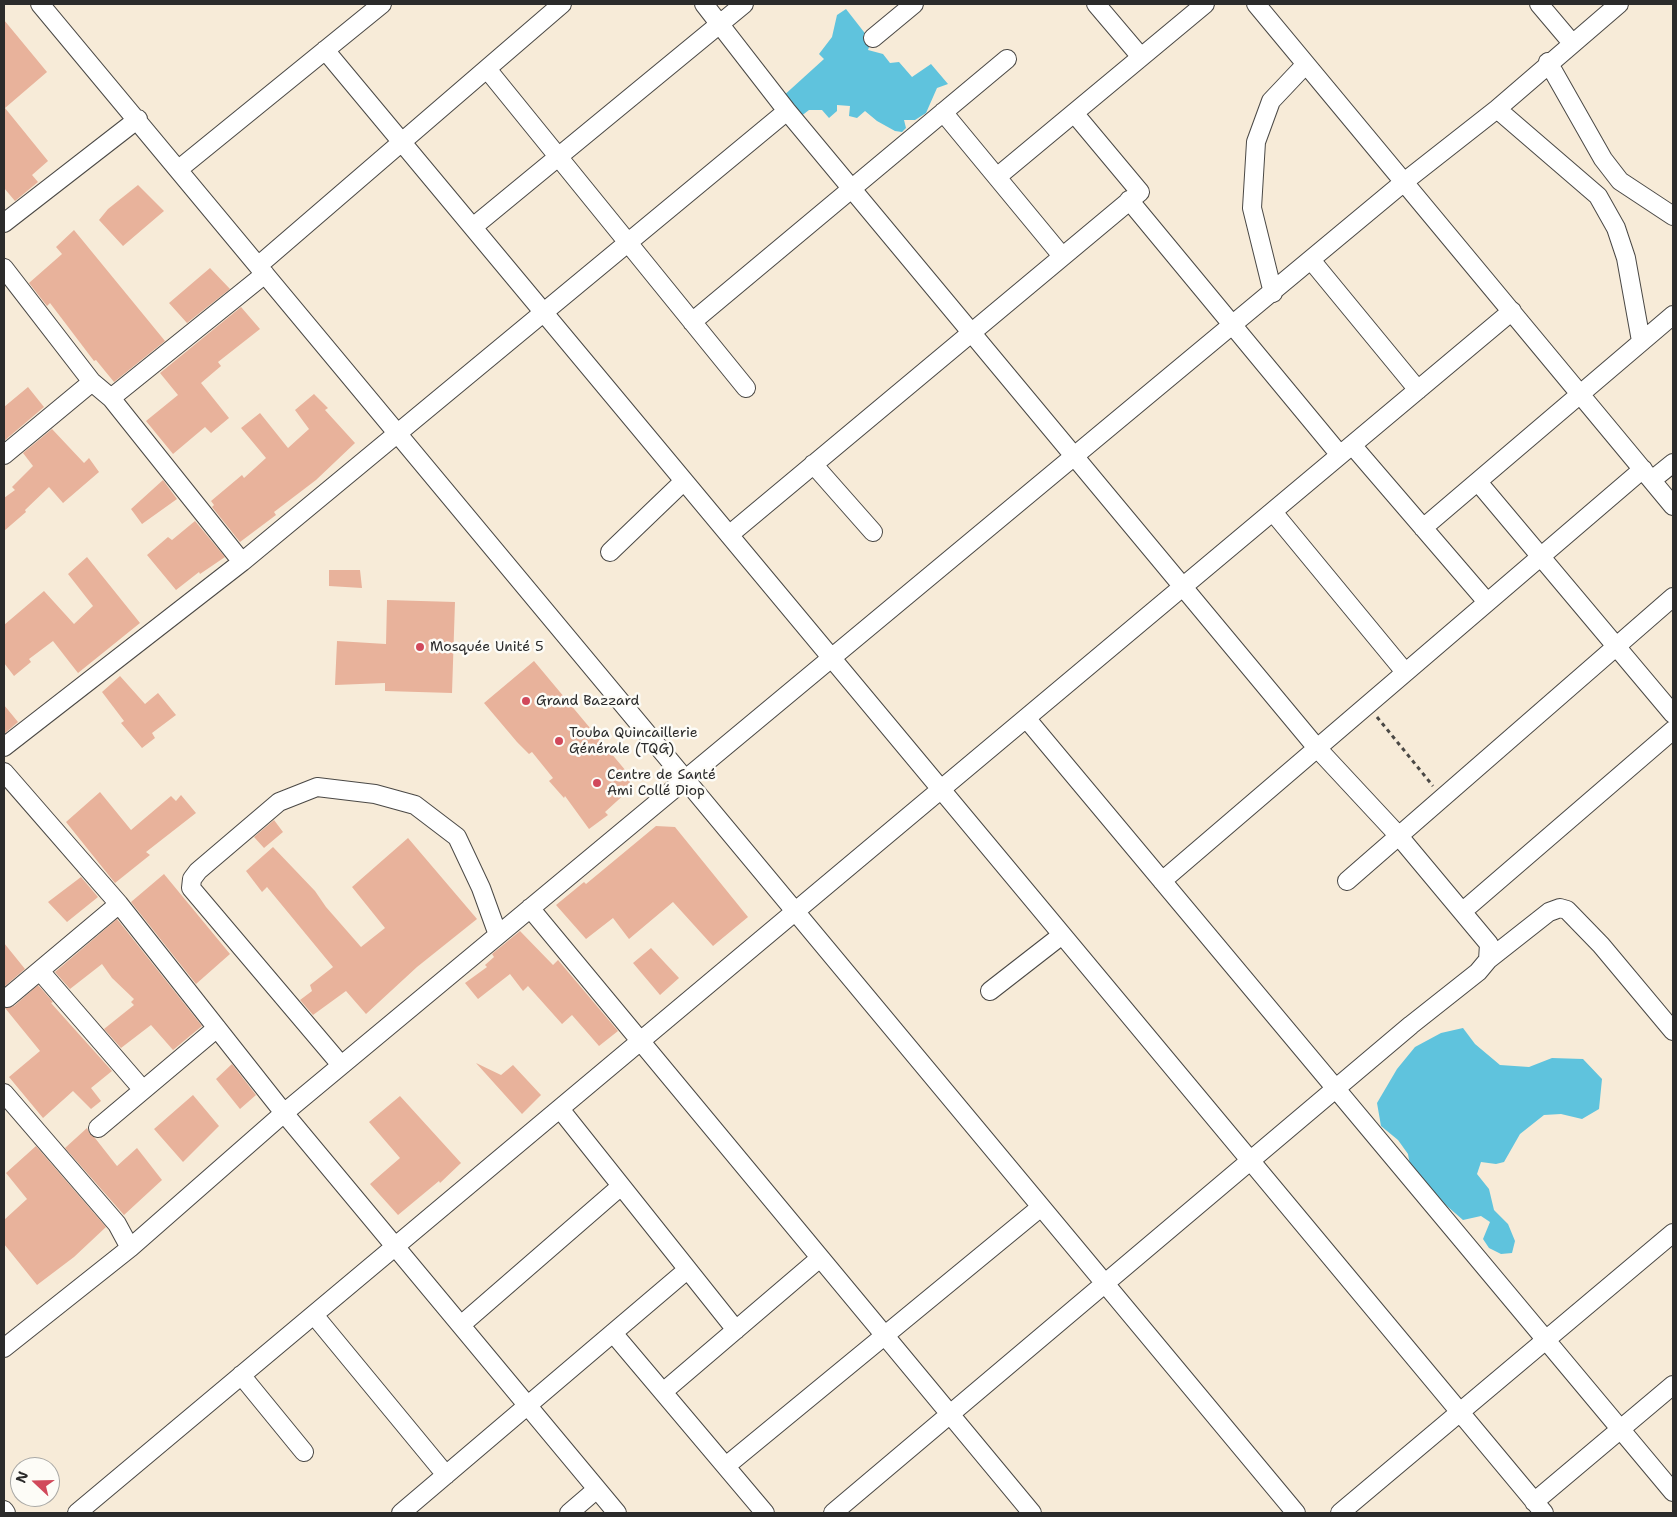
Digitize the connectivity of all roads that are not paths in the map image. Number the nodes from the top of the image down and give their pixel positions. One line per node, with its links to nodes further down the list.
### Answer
1 (40, 4): 25 (street)
2 (382, 4): 15 (street)
3 (562, 4): 20 (street)
4 (704, 4): 12 (street)
5 (744, 4): 12 (street)
6 (914, 4): 13 (street)
7 (1096, 4): 16 (street)
8 (1205, 4): 16 (street)
9 (1256, 4): 19 (street)
10 (1539, 4): 14 (street)
11 (1619, 4): 14 (street)
12 (721, 23): 22 (street); 27 (street)
13 (873, 38)
14 (1572, 43): 18 (street)
15 (326, 50): 26 (street); 28 (street)
16 (1141, 57): 24 (street)
17 (1007, 59): 23 (street)
18 (1548, 62): 21 (street); 30 (street)
19 (1306, 64): 31 (street); 43 (street)
20 (486, 69): 26 (street); 27 (street)
21 (1497, 109): 31 (street); 33 (street)
22 (787, 111): 32 (street); 38 (street)
23 (943, 112): 29 (street); 32 (street)
24 (1074, 113): 29 (street); 34 (street)
25 (138, 119): 28 (street); 36 (street)
26 (402, 142): 37 (street); 42 (street)
27 (558, 157): 37 (street); 38 (street)
28 (179, 169): 42 (street)
29 (997, 177): 39 (street)
30 (1620, 181): 33 (street); 35 (street)
31 (1404, 182): 40 (street); 44 (street)
32 (852, 189): 47 (street); 49 (street)
33 (1598, 196): 50 (street)
34 (1129, 200): 39 (street); 48 (street)
35 (1673, 216)
36 (4, 224)
37 (473, 228): 45 (street)
38 (628, 243): 45 (street); 47 (street)
39 (1062, 256): 49 (street)
40 (1311, 260): 43 (street); 53 (street)
41 (4, 268): 51 (street)
42 (262, 269): 55 (street); 56 (street)
43 (1273, 293): 48 (street)
44 (1512, 311): 53 (street); 54 (street)
45 (544, 312): 56 (street); 63 (street)
46 (1673, 315): 50 (street)
47 (692, 322): 52 (street)
48 (1232, 325): 57 (street); 59 (street)
49 (971, 332): 59 (street); 61 (street)
50 (1641, 341): 54 (street)
51 (92, 382): 55 (street); 58 (street)
52 (746, 388)
53 (1418, 390): 57 (street)
54 (1582, 395): 62 (street); 64 (street)
55 (112, 398): 72 (street)
56 (398, 433): 72 (street); 85 (street)
57 (1346, 450): 66 (street); 67 (street)
58 (4, 455)
59 (1074, 456): 73 (street); 77 (street)
60 (1673, 463): 62 (street)
61 (814, 464): 68 (street); 69 (street)
62 (1648, 475): 65 (street); 71 (street)
63 (684, 481): 69 (street); 70 (street)
64 (1478, 482): 67 (street); 71 (street)
65 (1673, 506)
66 (1273, 512): 73 (street); 78 (street)
67 (1423, 528): 75 (street)
68 (873, 532)
69 (729, 535): 77 (street)
70 (610, 552)
71 (1541, 556): 75 (street); 76 (street)
72 (242, 562): 82 (street)
73 (1184, 587): 80 (street); 83 (street)
74 (1673, 598): 76 (street)
75 (1487, 602): 78 (street)
76 (1617, 646): 79 (street); 87 (street)
77 (832, 658): 85 (street); 86 (street)
78 (1405, 672): 83 (street)
79 (1673, 714)
80 (1026, 718): 86 (street); 88 (street)
81 (1673, 730): 92 (street)
82 (4, 746)
83 (1317, 748): 87 (street); 88 (street)
84 (4, 772): 90 (street)
85 (686, 779): 91 (street); 93 (street)
86 (942, 790): 93 (street); 95 (street)
87 (1398, 836): 89 (street); 92 (street)
88 (1162, 881): 104 (street)
89 (1347, 881)
90 (120, 904): 97 (street); 100 (street)
91 (530, 908): 94 (street); 102 (street)
92 (1463, 911): 96 (street)
93 (796, 912): 102 (street); 112 (street)
94 (498, 935): 103 (street); 103 (street)
95 (1062, 935): 98 (street); 110 (street)
96 (1488, 960): 101 (street); 104 (street)
97 (40, 971): 99 (street); 105 (street)
98 (990, 992)
99 (7, 998)
100 (217, 1028): 105 (street); 108 (street)
101 (1673, 1030)
102 (640, 1042): 107 (street); 116 (street)
103 (341, 1065): 108 (street)
104 (1336, 1088): 110 (street); 124 (street)
105 (143, 1090): 109 (street)
106 (4, 1093): 115 (street)
107 (560, 1109): 111 (street); 114 (street)
108 (284, 1113): 114 (street); 115 (street)
109 (98, 1128)
110 (1250, 1160): 118 (street); 130 (street)
111 (620, 1187): 117 (street); 120 (street)
112 (1041, 1207): 118 (street); 123 (street)
113 (1673, 1233): 124 (street)
114 (395, 1247): 119 (street); 120 (street)
115 (130, 1248): 125 (street)
116 (820, 1258): 121 (street); 123 (street)
117 (687, 1270): 121 (street); 122 (street)
118 (1105, 1283): 131 (street); 148 (street)
119 (314, 1315): 126 (street); 135 (street)
120 (461, 1325): 129 (street)
121 (736, 1330): 128 (street)
122 (613, 1333): 128 (street); 129 (street)
123 (884, 1336): 131 (street); 134 (street)
124 (1546, 1340): 130 (street); 132 (street)
125 (4, 1348)
126 (242, 1376): 133 (street); 141 (street)
127 (1673, 1384): 132 (street)
128 (663, 1392): 134 (street)
129 (527, 1406): 135 (street); 136 (street)
130 (1460, 1412): 138 (street); 149 (street)
131 (950, 1414): 146 (street); 147 (street)
132 (1620, 1429): 137 (street); 138 (street)
133 (304, 1452)
134 (726, 1466): 145 (street)
135 (446, 1475): 142 (street)
136 (597, 1490): 143 (street); 144 (street)
137 (1673, 1492)
138 (1539, 1507)
139 (4, 1510): 140 (street)
140 (6, 1513)
141 (77, 1513)
142 (401, 1513)
143 (570, 1513)
144 (617, 1513)
145 (766, 1513)
146 (833, 1513)
147 (1032, 1513)
148 (1296, 1513)
149 (1340, 1513)

